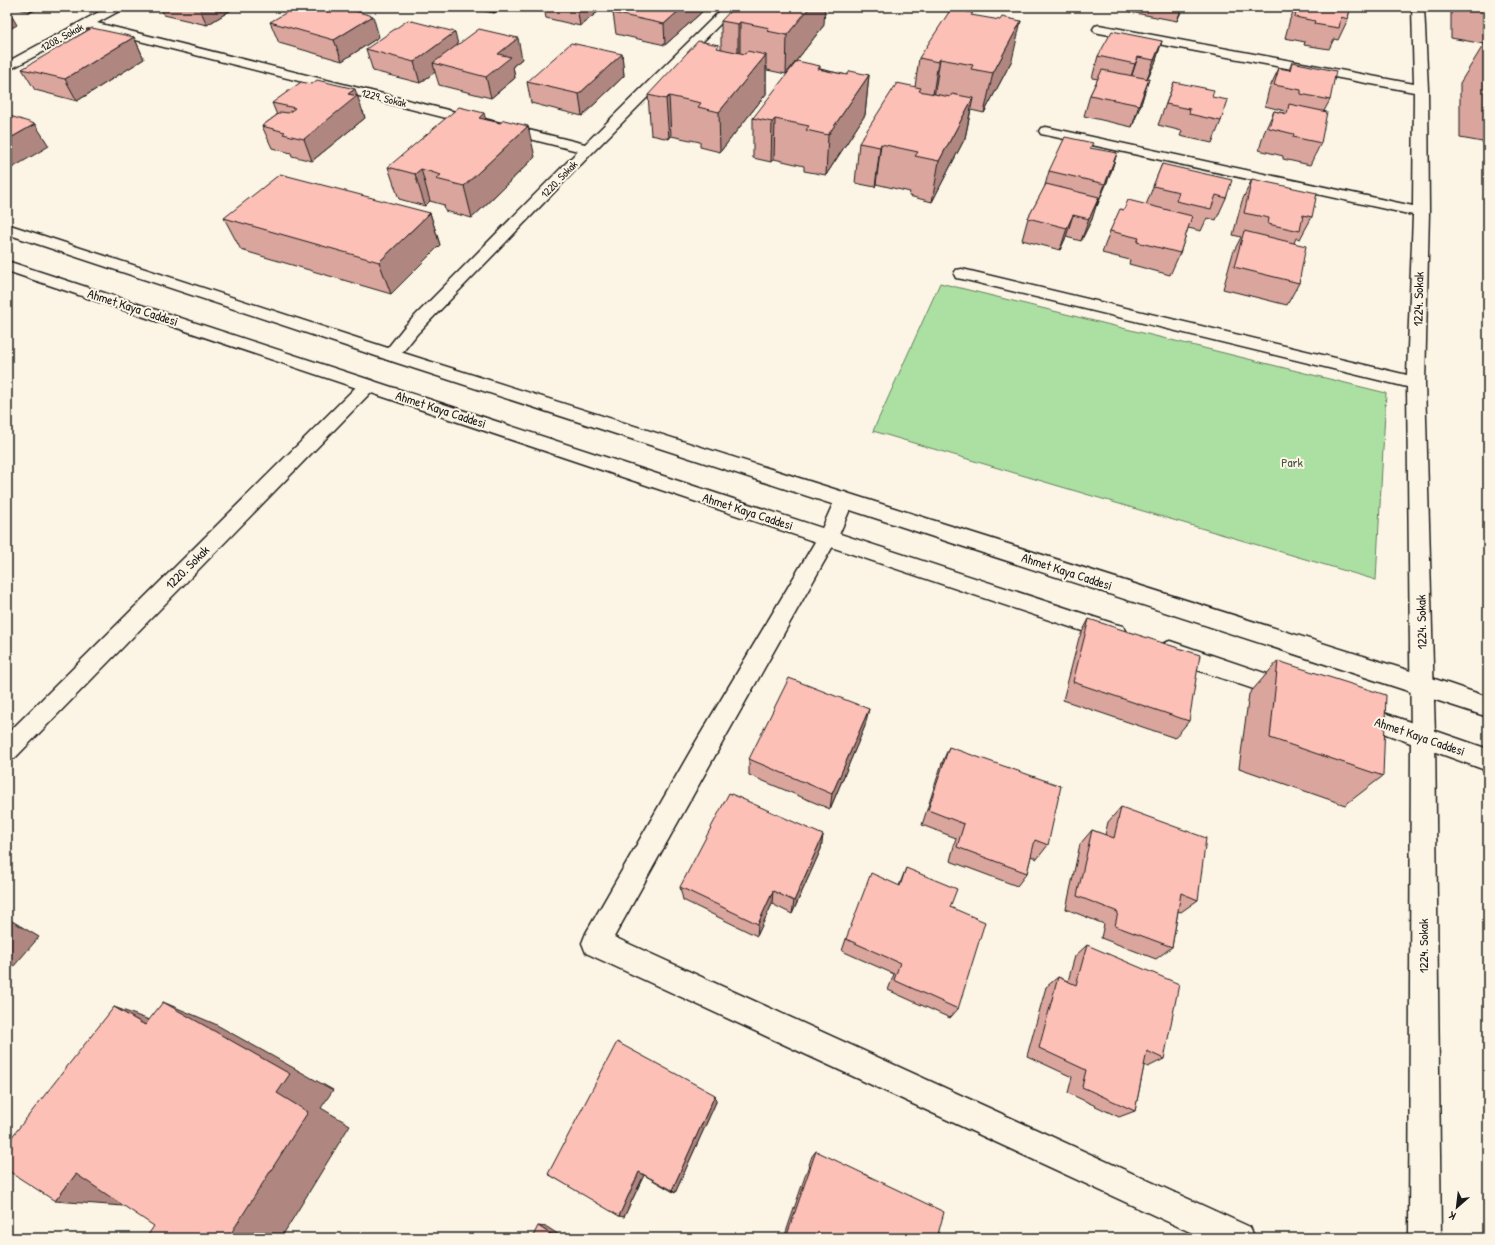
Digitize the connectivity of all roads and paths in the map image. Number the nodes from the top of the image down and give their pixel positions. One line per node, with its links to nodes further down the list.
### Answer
1 (117, 7): 4 (street, 1208. Sokak)
2 (731, 7): 9 (street, 1220. Sokak)
3 (1418, 7): 7 (street, 1224. Sokak)
4 (87, 24): 6 (street, 1208. Sokak); 9 (street, 1229. Sokak)
5 (1099, 28): 7 (street)
6 (7, 68)
7 (1420, 88): 10 (street, 1224. Sokak)
8 (1046, 131): 10 (street)
9 (588, 149): 14 (street, 1220. Sokak)
10 (1421, 212): 15 (street, 1224. Sokak)
11 (7, 229): 14 (street, Ahmet Kaya Caddesi)
12 (7, 266): 16 (street, Ahmet Kaya Caddesi)
13 (962, 274): 15 (street)
14 (390, 356): 17 (street, Ahmet Kaya Caddesi)
15 (1416, 384): 21 (street, 1224. Sokak)
16 (368, 385): 18 (street, Ahmet Kaya Caddesi); 26 (street, 1220. Sokak)
17 (844, 500): 18 (street); 21 (street, Ahmet Kaya Caddesi)
18 (828, 537): 19 (street, Ahmet Kaya Caddesi); 28 (street)
19 (1129, 638)
20 (1152, 645): 22 (street)
21 (1422, 685): 23 (street, Ahmet Kaya Caddesi); 25 (street, 1224. Sokak)
22 (1310, 698)
23 (1488, 707)
24 (1340, 708): 25 (street, Ahmet Kaya Caddesi)
25 (1423, 736): 27 (street, Ahmet Kaya Caddesi); 29 (street, 1224. Sokak)
26 (7, 750)
27 (1488, 760)
28 (1238, 1238)
29 (1425, 1238)

